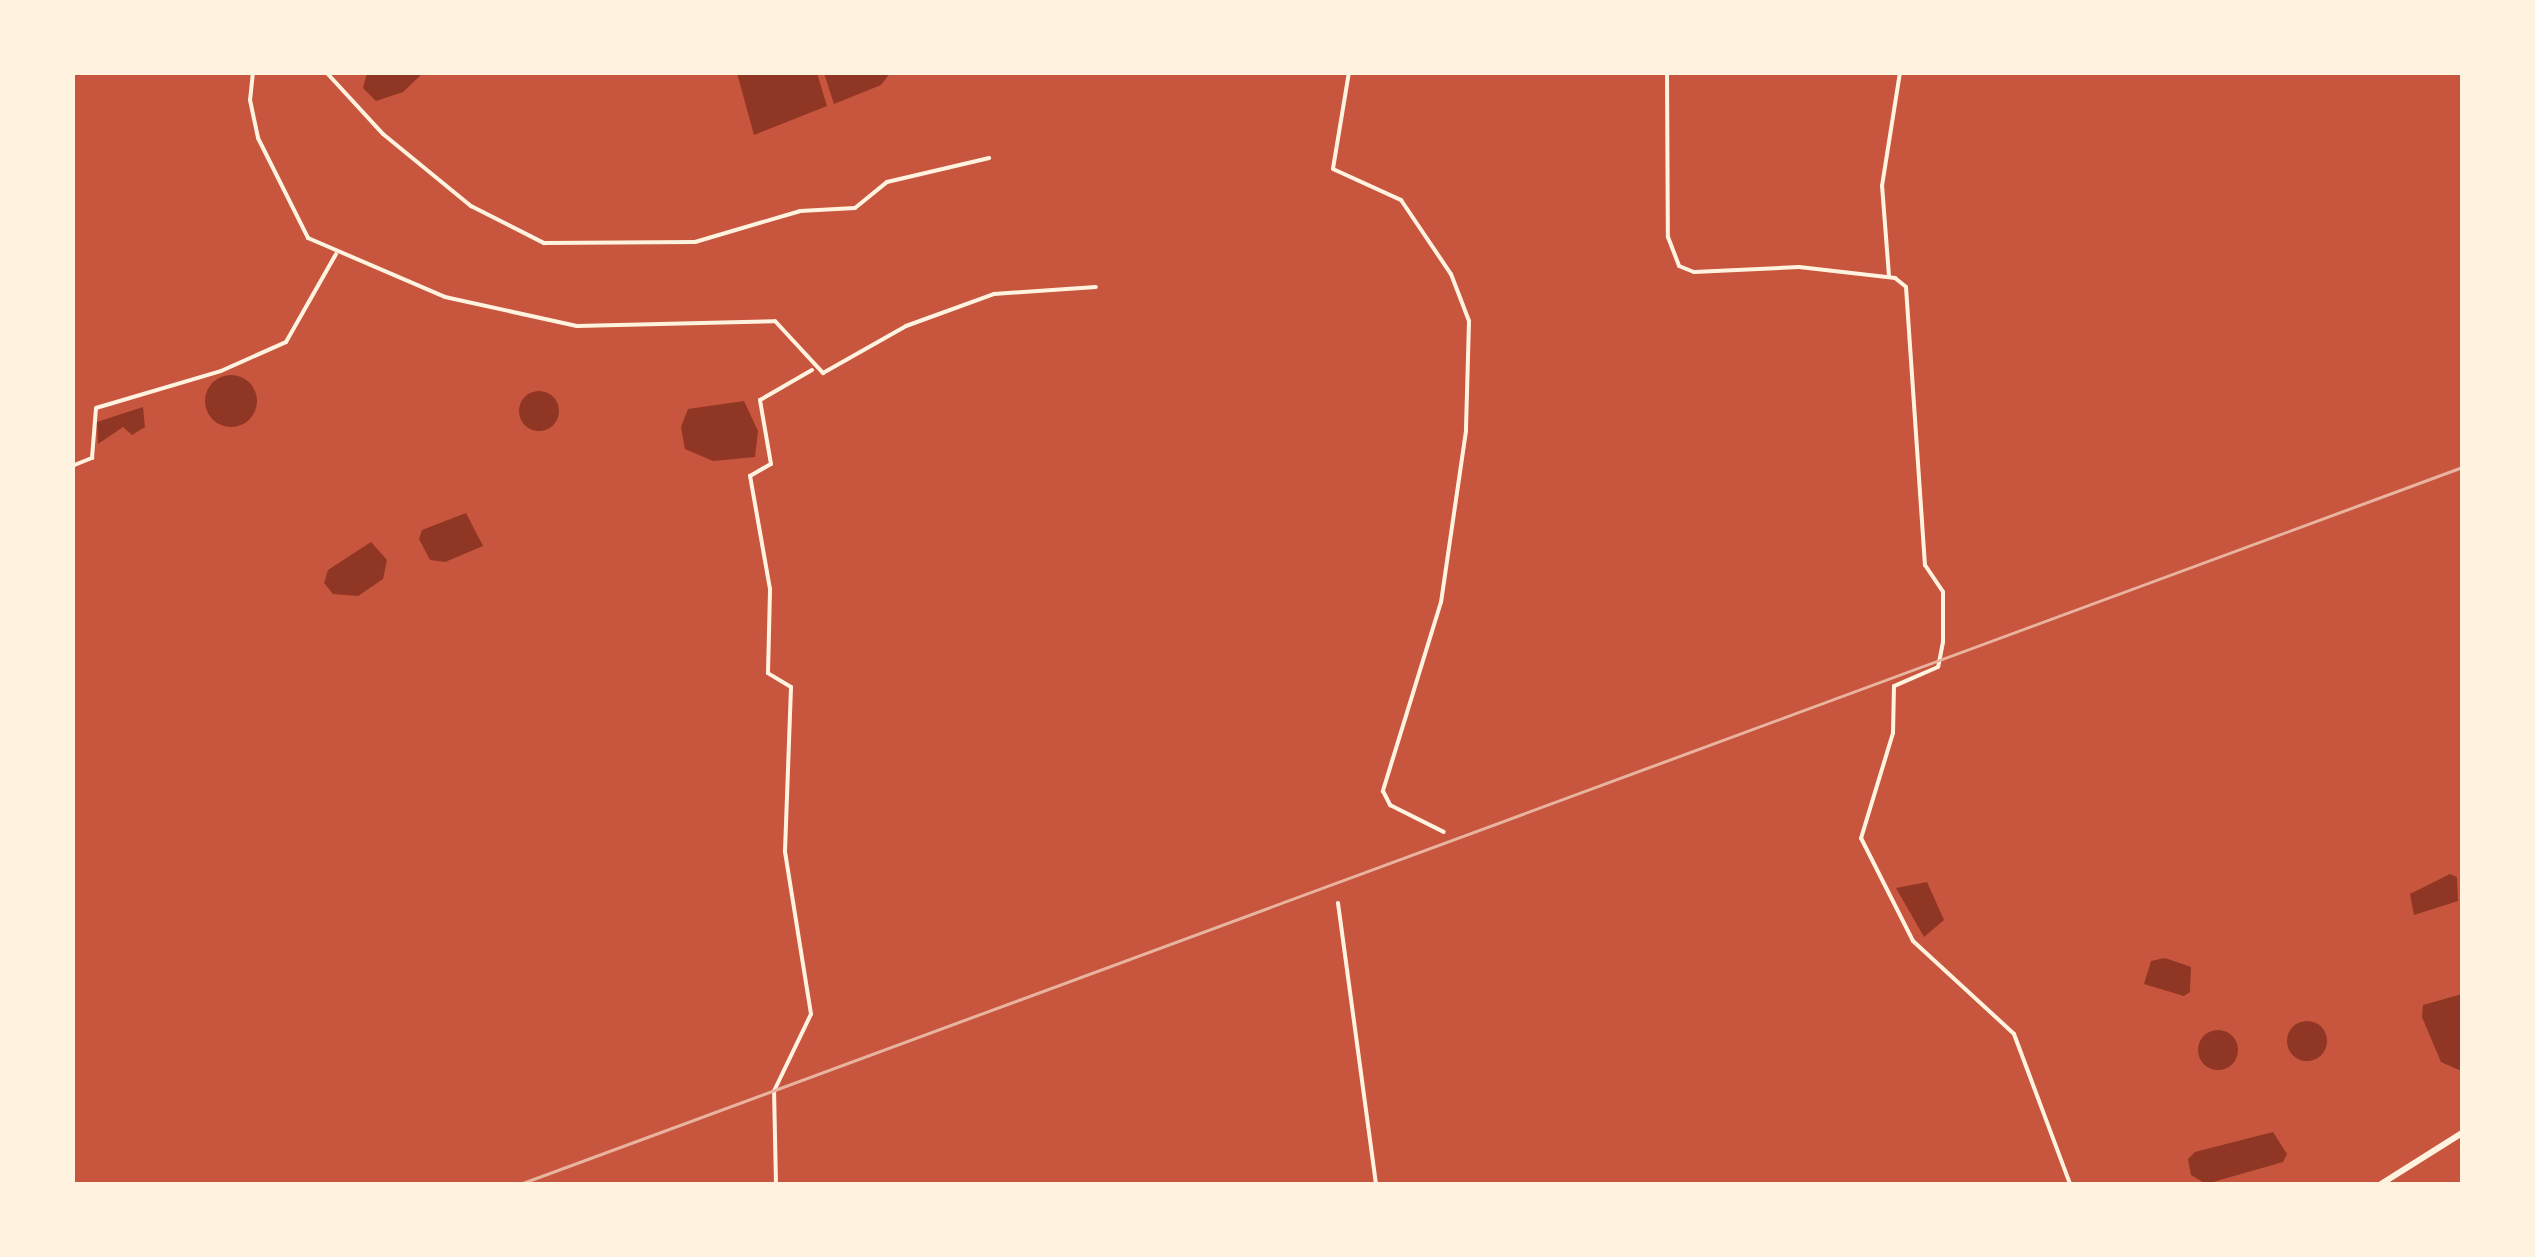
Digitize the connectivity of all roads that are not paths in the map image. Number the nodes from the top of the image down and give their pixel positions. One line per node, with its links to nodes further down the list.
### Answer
1 (253, 72): 7 (street)
2 (1349, 72): 12 (street)
3 (1667, 72): 8 (street)
4 (1900, 72): 8 (street)
5 (330, 74): 6 (street)
6 (989, 158)
7 (336, 254): 10 (street); 11 (street)
8 (1889, 277): 17 (street)
9 (1096, 287): 10 (street)
10 (814, 368): 15 (street)
11 (72, 466)
12 (1444, 832)
13 (1338, 903): 16 (street)
14 (2462, 1133): 18 (main road)
15 (776, 1184)
16 (1376, 1184)
17 (2070, 1184)
18 (2380, 1184)

